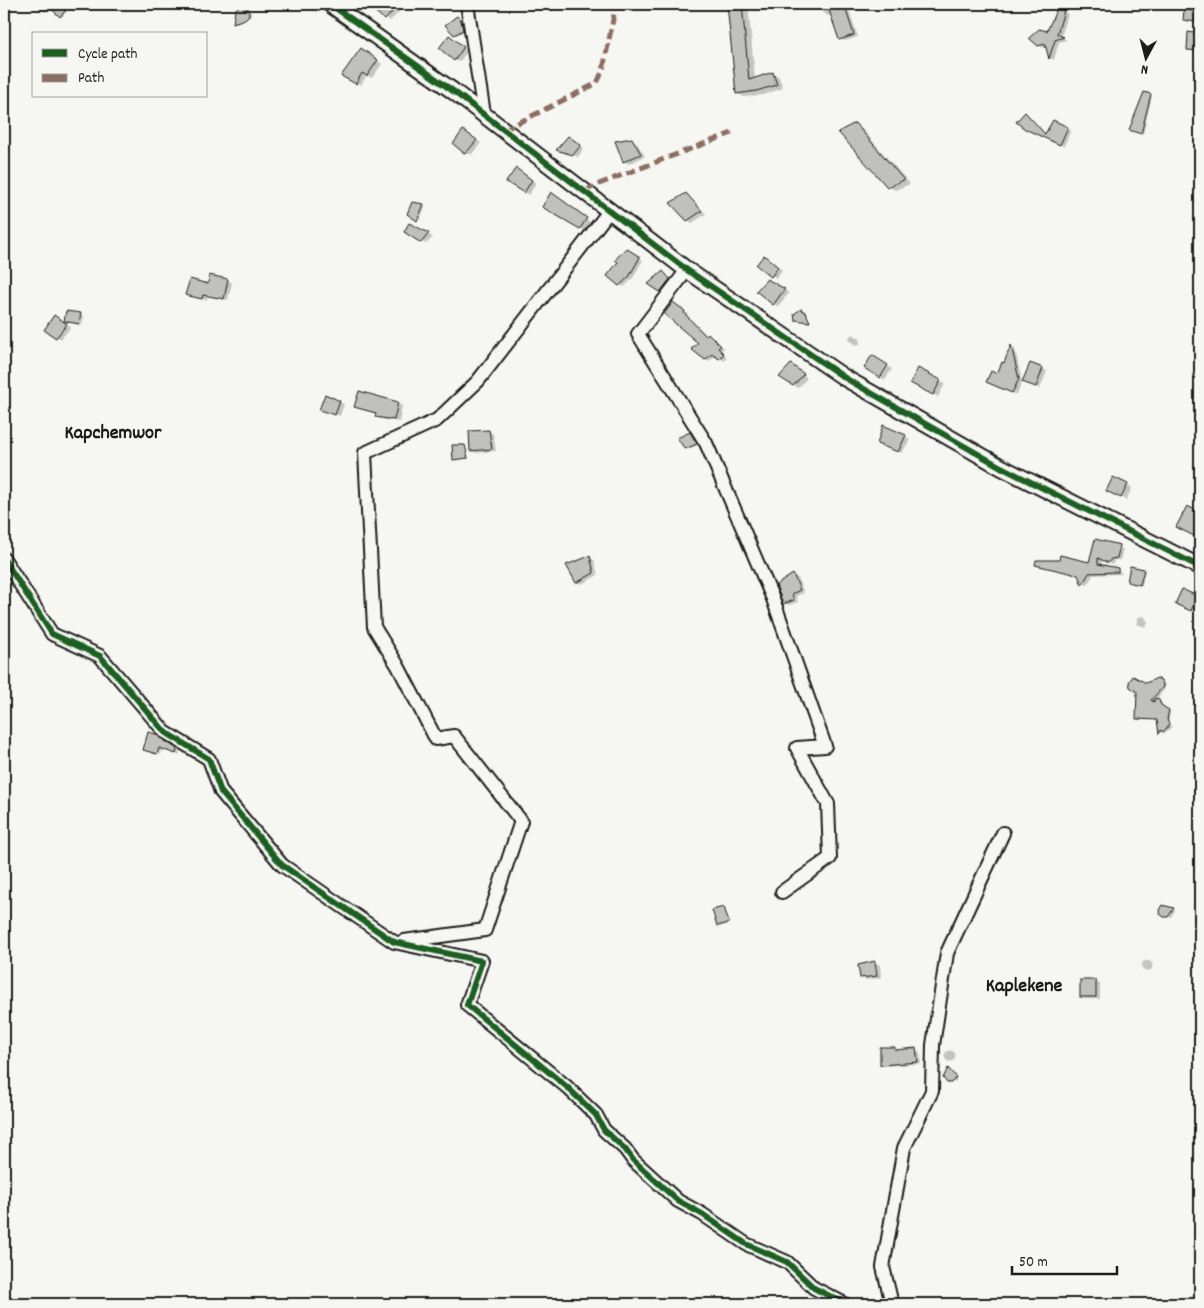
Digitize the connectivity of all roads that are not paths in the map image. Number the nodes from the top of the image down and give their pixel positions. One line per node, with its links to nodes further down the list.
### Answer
1 (330, 4): 3 (street)
2 (466, 4): 3 (street)
3 (484, 114): 4 (street)
4 (610, 210): 5 (street); 10 (street)
5 (687, 270): 7 (street); 9 (street)
6 (4, 559): 10 (street)
7 (1200, 567)
8 (1002, 833): 12 (street)
9 (782, 892)
10 (394, 942): 11 (street)
11 (845, 1304)
12 (892, 1304)

